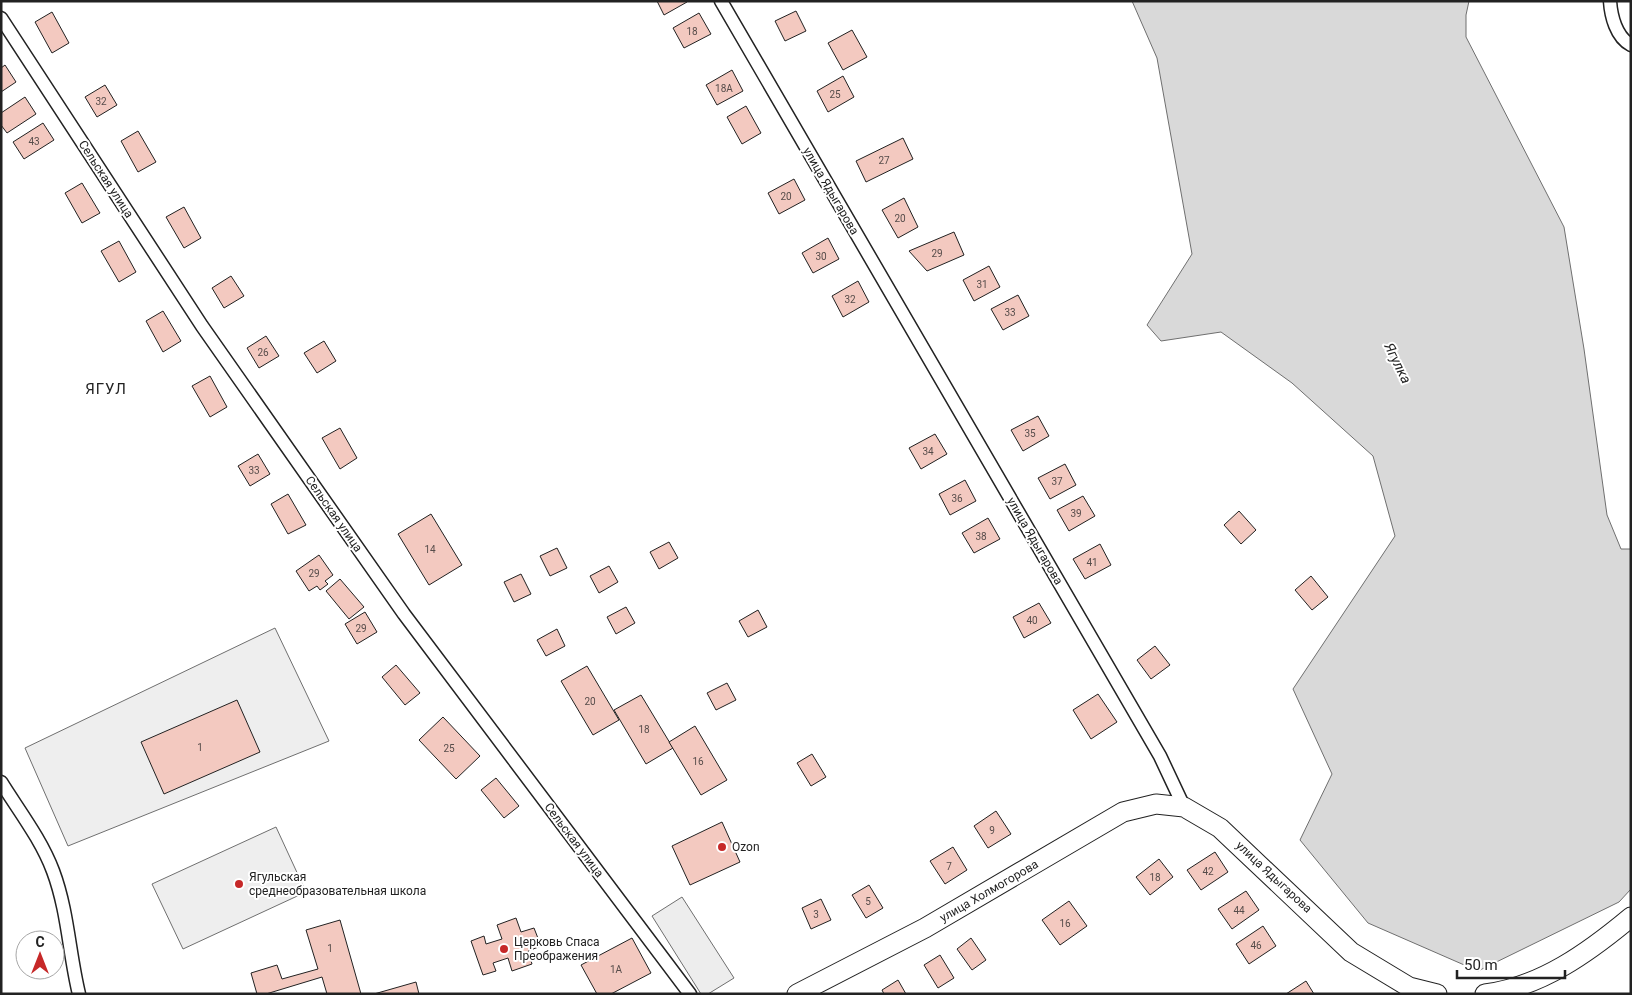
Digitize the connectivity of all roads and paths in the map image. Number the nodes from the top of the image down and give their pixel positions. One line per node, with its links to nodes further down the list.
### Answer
1 (721, 1): 6 (street, улица Ядыгарова)
2 (1610, 1): 4 (street)
3 (1, 18): 9 (street, Сельская улица)
4 (1631, 45)
5 (1, 782): 8 (street)
6 (1184, 807): 10 (street, улица Холмогорова); 11 (street, улица Ядыгарова)
7 (1631, 917): 12 (street)
8 (79, 994)
9 (690, 994)
10 (797, 994)
11 (1437, 994)
12 (1485, 994)

